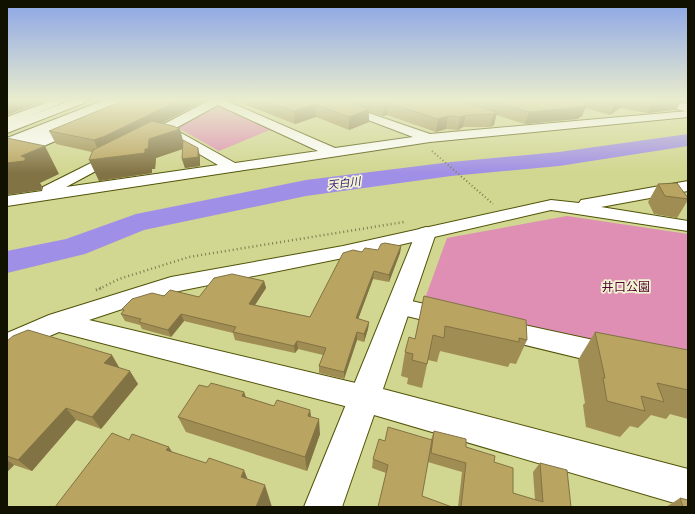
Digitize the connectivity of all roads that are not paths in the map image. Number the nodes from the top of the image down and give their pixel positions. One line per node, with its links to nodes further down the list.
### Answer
1 (36, 125): 12 (main road)
2 (52, 125): 13 (main road)
3 (68, 125): 15 (main road)
4 (81, 125): 17 (street)
5 (172, 125): 10 (street)
6 (271, 125): 16 (street)
7 (382, 125): 14 (street)
8 (512, 125): 11 (street)
9 (566, 125): 11 (street)
10 (165, 129): 18 (street); 20 (street)
11 (524, 129): 14 (street)
12 (7, 136)
13 (7, 143)
14 (431, 145): 16 (street)
15 (7, 151)
16 (332, 152): 18 (street)
17 (7, 159)
18 (232, 167): 20 (street)
19 (688, 186): 22 (street)
20 (37, 196): 21 (street)
21 (7, 201)
22 (572, 207): 23 (street); 24 (street)
23 (688, 226)
24 (426, 233): 25 (main road); 26 (street)
25 (398, 306): 28 (street); 29 (main road)
26 (57, 322): 27 (street); 29 (street)
27 (7, 344)
28 (634, 360)
29 (364, 398): 30 (main road); 31 (main road)
30 (688, 488)
31 (323, 507)

